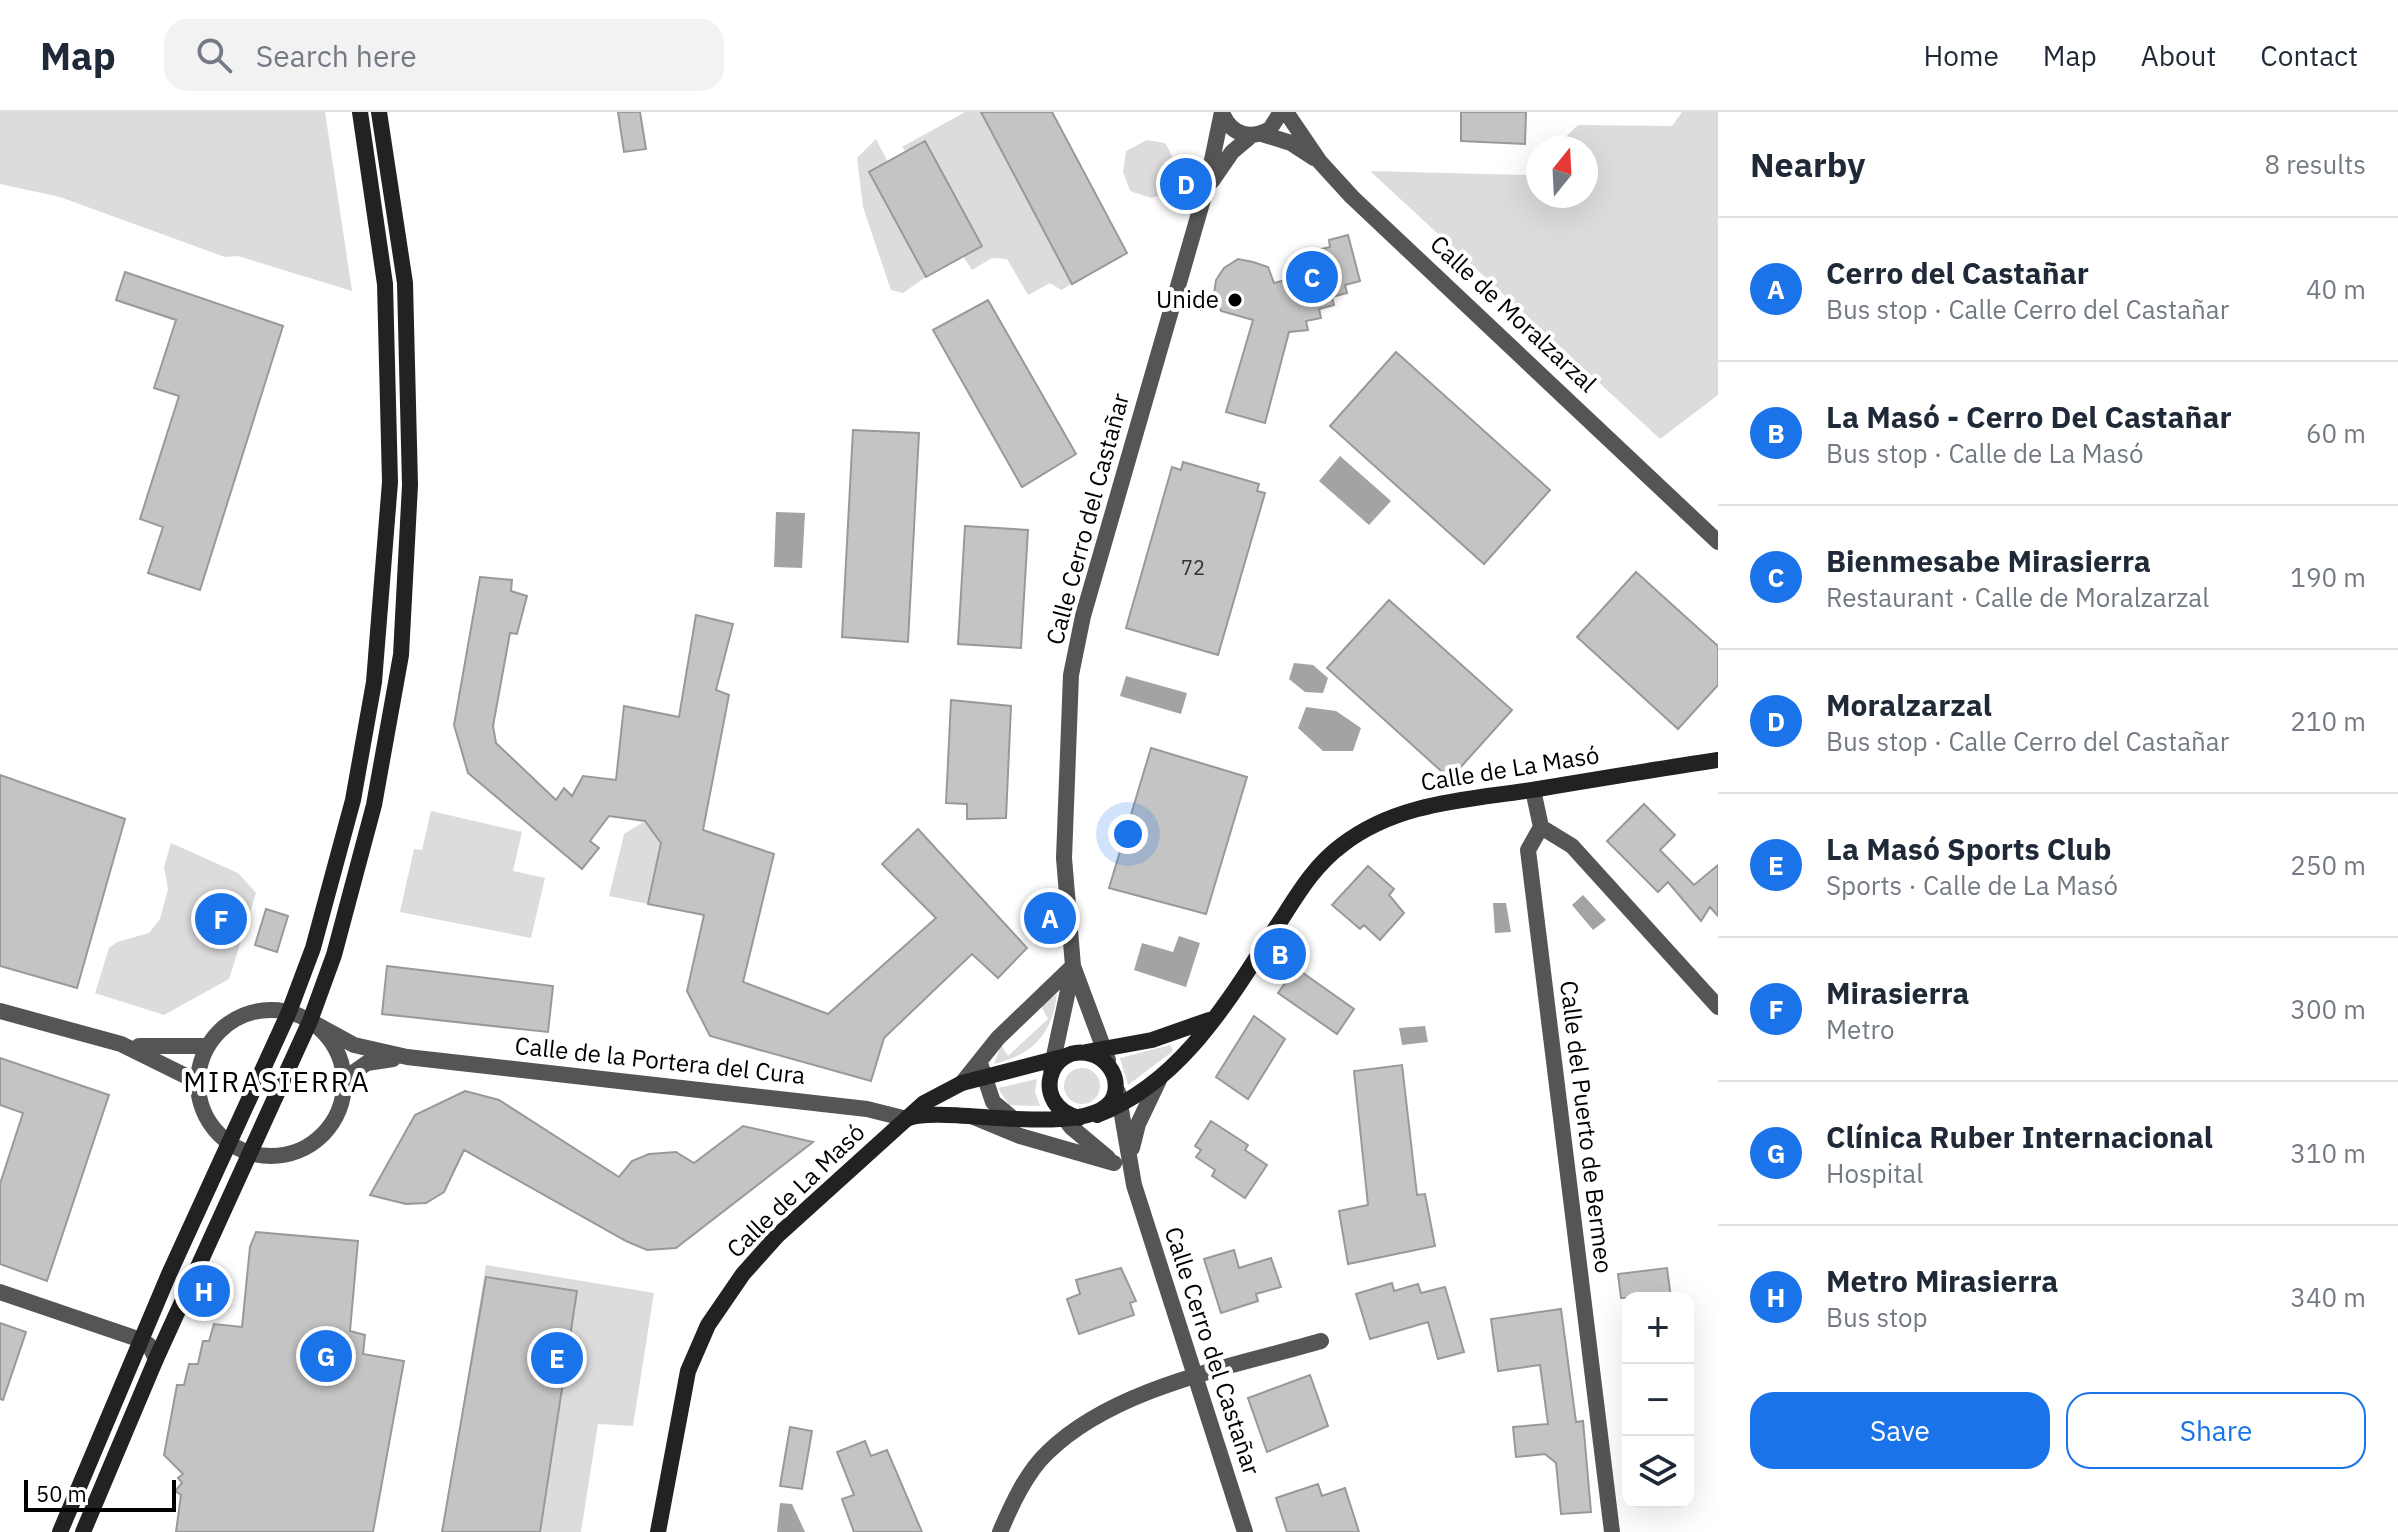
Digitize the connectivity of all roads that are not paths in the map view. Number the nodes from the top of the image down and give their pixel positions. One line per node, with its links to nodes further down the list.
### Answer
1 (360, 112): 15 (main road)
2 (379, 112): 18 (main road)
3 (1283, 112): 5 (street, Calle Cerro del Castañar); 6 (street, Calle de Moralzarzal)
4 (1223, 113): 5 (street, Calle Cerro del Castañar); 7 (street, Calle Cerro del Castañar)
5 (1256, 135): 6 (street, Calle Cerro del Castañar); 7 (street, Calle Cerro del Castañar)
6 (1320, 162): 8 (street, Calle de Moralzarzal)
7 (1206, 189): 12 (street, Calle Cerro del Castañar)
8 (1718, 542)
9 (1718, 760): 10 (main road, Calle de La Masó)
10 (1533, 790): 11 (street); 17 (main road, Calle de La Masó)
11 (1541, 827): 13 (street); 53 (street, Calle del Puerto de Bermeo)
12 (1073, 966): 16 (street, Calle Cerro del Castañar); 24 (street); 26 (street, Calle Cerro del Castañar)
13 (1718, 1007)
14 (0, 1011): 20 (street)
15 (289, 1012): 18 (street, Calle de la Portera del Cura); 21 (street); 40 (main road)
16 (1089, 1013): 19 (street); 22 (street, Calle Cerro del Castañar)
17 (1214, 1017): 19 (main road); 30 (main road, Calle de La Masó)
18 (310, 1021): 25 (street, Calle de la Portera del Cura); 29 (street); 41 (main road)
19 (1139, 1042): 22 (main road)
20 (121, 1044): 21 (street); 31 (street)
21 (207, 1046): 31 (street)
22 (1103, 1049): 23 (main road); 27 (street, Calle Cerro del Castañar)
23 (1086, 1052): 26 (main road); 27 (main road)
24 (983, 1056): 28 (street); 32 (street)
25 (407, 1057): 29 (street, Calle de la Portera del Cura); 38 (street, Calle de la Portera del Cura)
26 (1059, 1057): 28 (main road, Calle de La Masó); 33 (main road)
27 (1113, 1074): 34 (street, Calle Cerro del Castañar); 36 (main road)
28 (982, 1078): 32 (main road, Calle de La Masó); 37 (street)
29 (344, 1079): 41 (street)
30 (1159, 1080): 34 (main road, Calle de La Masó); 42 (street)
31 (198, 1082): 40 (street)
32 (962, 1083): 38 (main road, Calle de La Masó)
33 (1054, 1102): 39 (street)
34 (1121, 1106): 36 (main road, Calle de La Masó); 42 (street, Calle Cerro del Castañar)
35 (969, 1115): 37 (main road); 38 (main road); 42 (street)
36 (1097, 1115): 39 (main road)
37 (1011, 1117): 39 (main road)
38 (907, 1119): 50 (main road, Calle de La Masó)
39 (1072, 1119): 42 (street)
40 (231, 1144): 41 (street); 44 (main road)
41 (249, 1152): 46 (main road)
42 (1122, 1162): 47 (street, Calle Cerro del Castañar)
43 (0, 1292): 44 (street)
44 (141, 1340): 46 (street); 48 (main road)
45 (1321, 1341): 47 (street)
46 (156, 1359): 49 (main road)
47 (1195, 1378): 51 (street); 52 (street, Calle Cerro del Castañar)
48 (60, 1532)
49 (83, 1532)
50 (658, 1532)
51 (1000, 1532)
52 (1245, 1532)
53 (1612, 1532)

